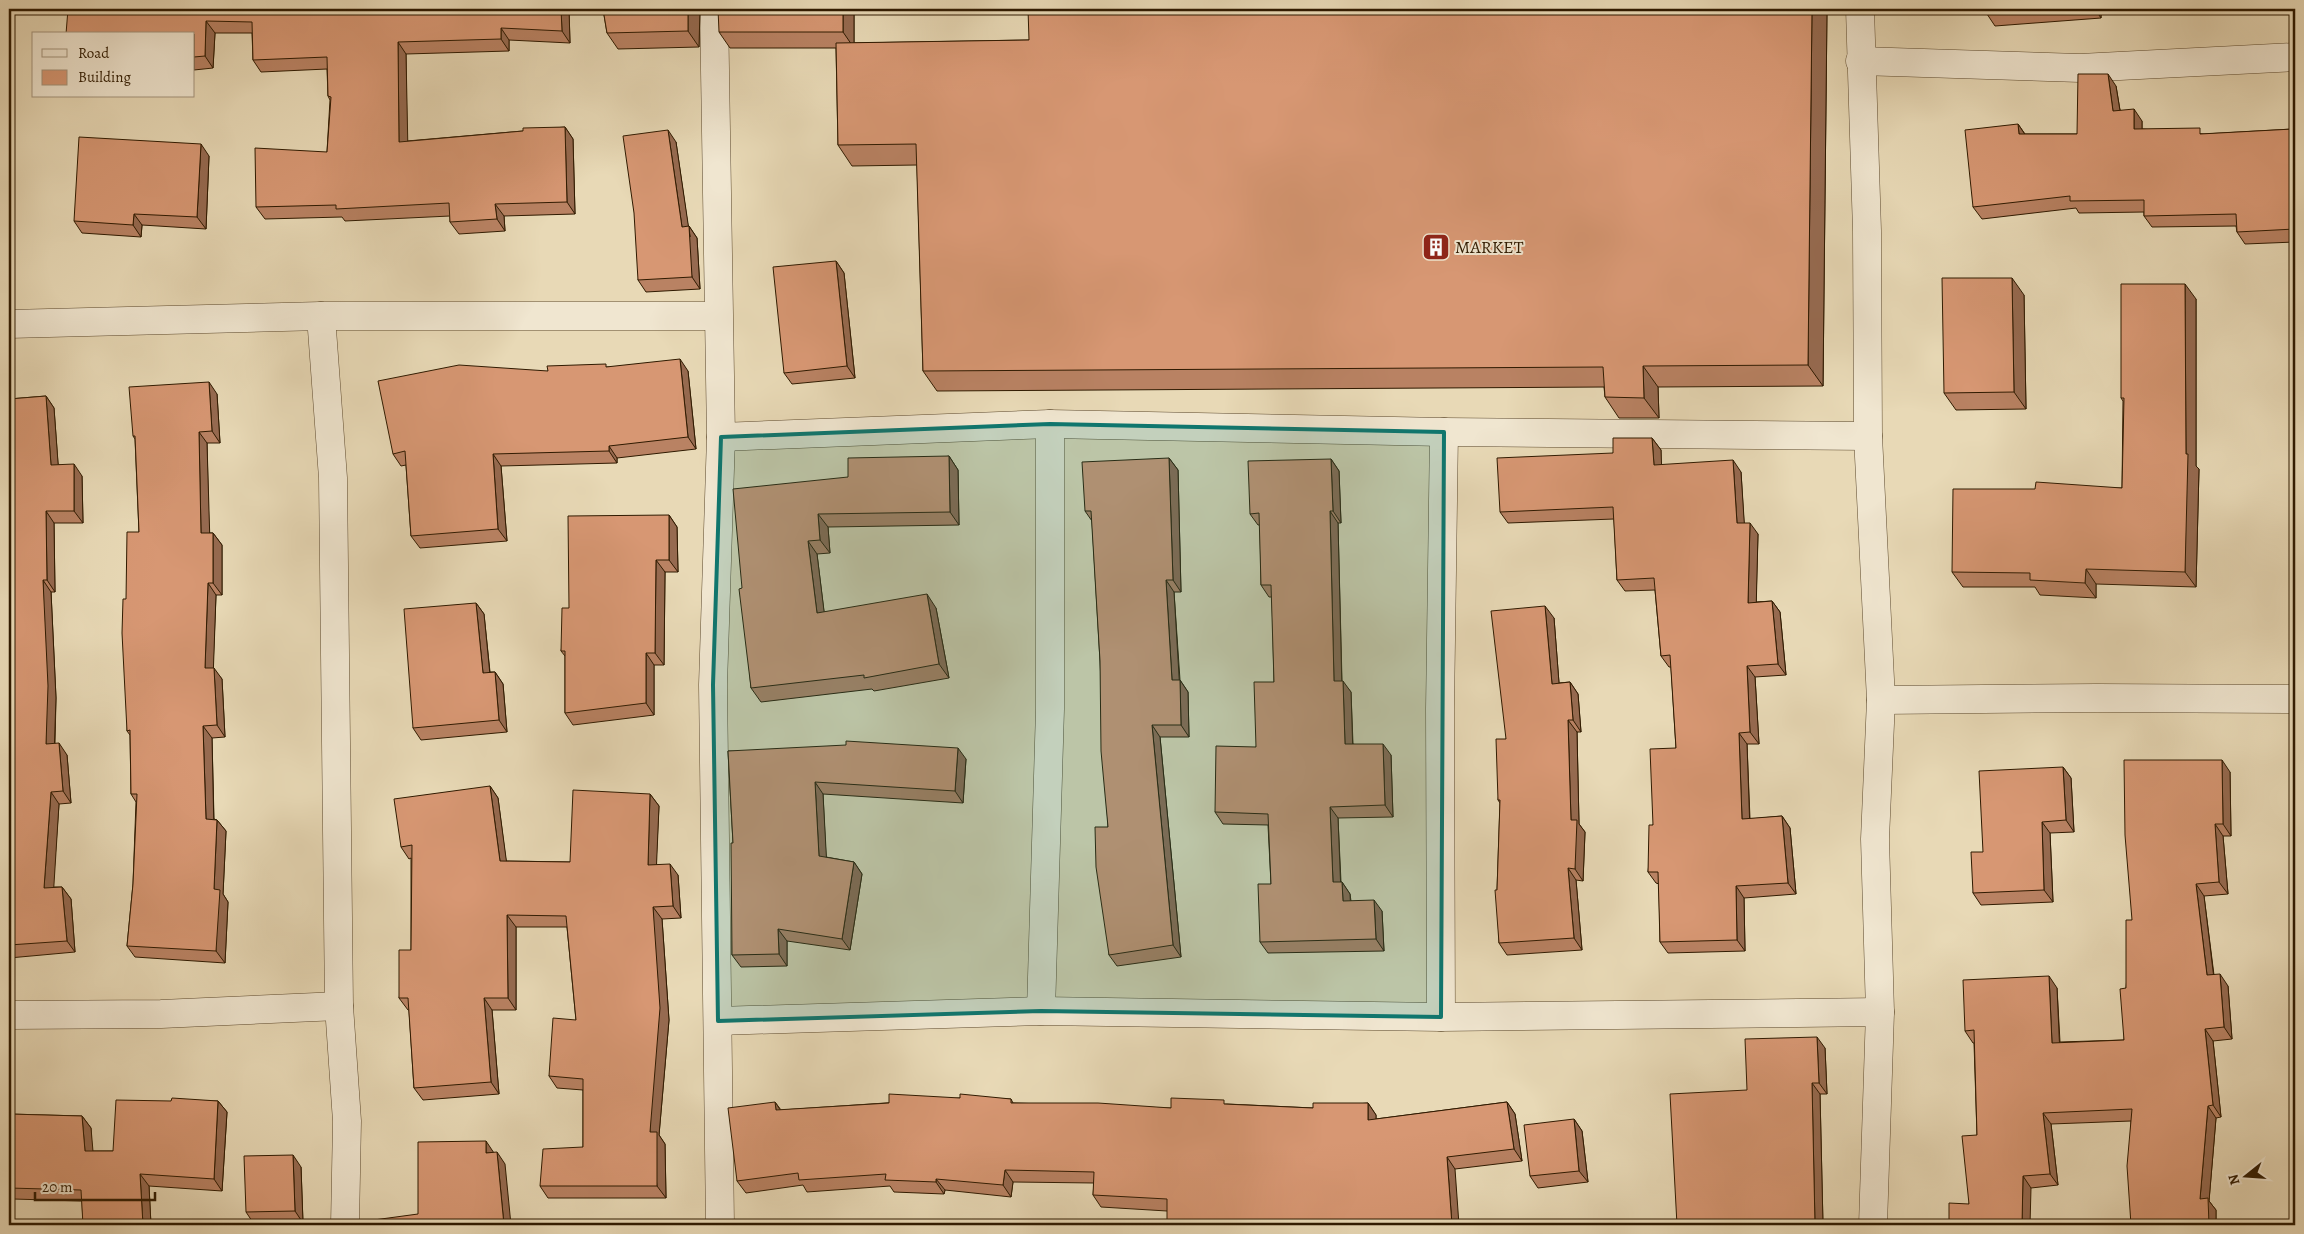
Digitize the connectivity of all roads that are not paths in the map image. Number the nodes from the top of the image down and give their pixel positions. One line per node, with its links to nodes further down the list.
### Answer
1 (714, 9): 6 (street)
2 (1860, 9): 4 (street)
3 (2295, 57): 4 (street)
4 (1860, 61): 10 (street)
5 (321, 316): 6 (street); 7 (street); 14 (street)
6 (718, 316): 11 (street)
7 (9, 324)
8 (1050, 424): 9 (street); 11 (street); 15 (street)
9 (1444, 432): 10 (street); 18 (street)
10 (1868, 436): 12 (street)
11 (721, 437): 19 (street)
12 (1881, 700): 13 (street); 16 (street)
13 (2295, 700)
14 (339, 1006): 17 (street); 20 (street)
15 (1041, 1011): 18 (street); 19 (street)
16 (1880, 1012): 18 (street); 22 (street)
17 (9, 1015)
18 (1441, 1017)
19 (718, 1021): 21 (street)
20 (345, 1225)
21 (720, 1225)
22 (1873, 1225)

